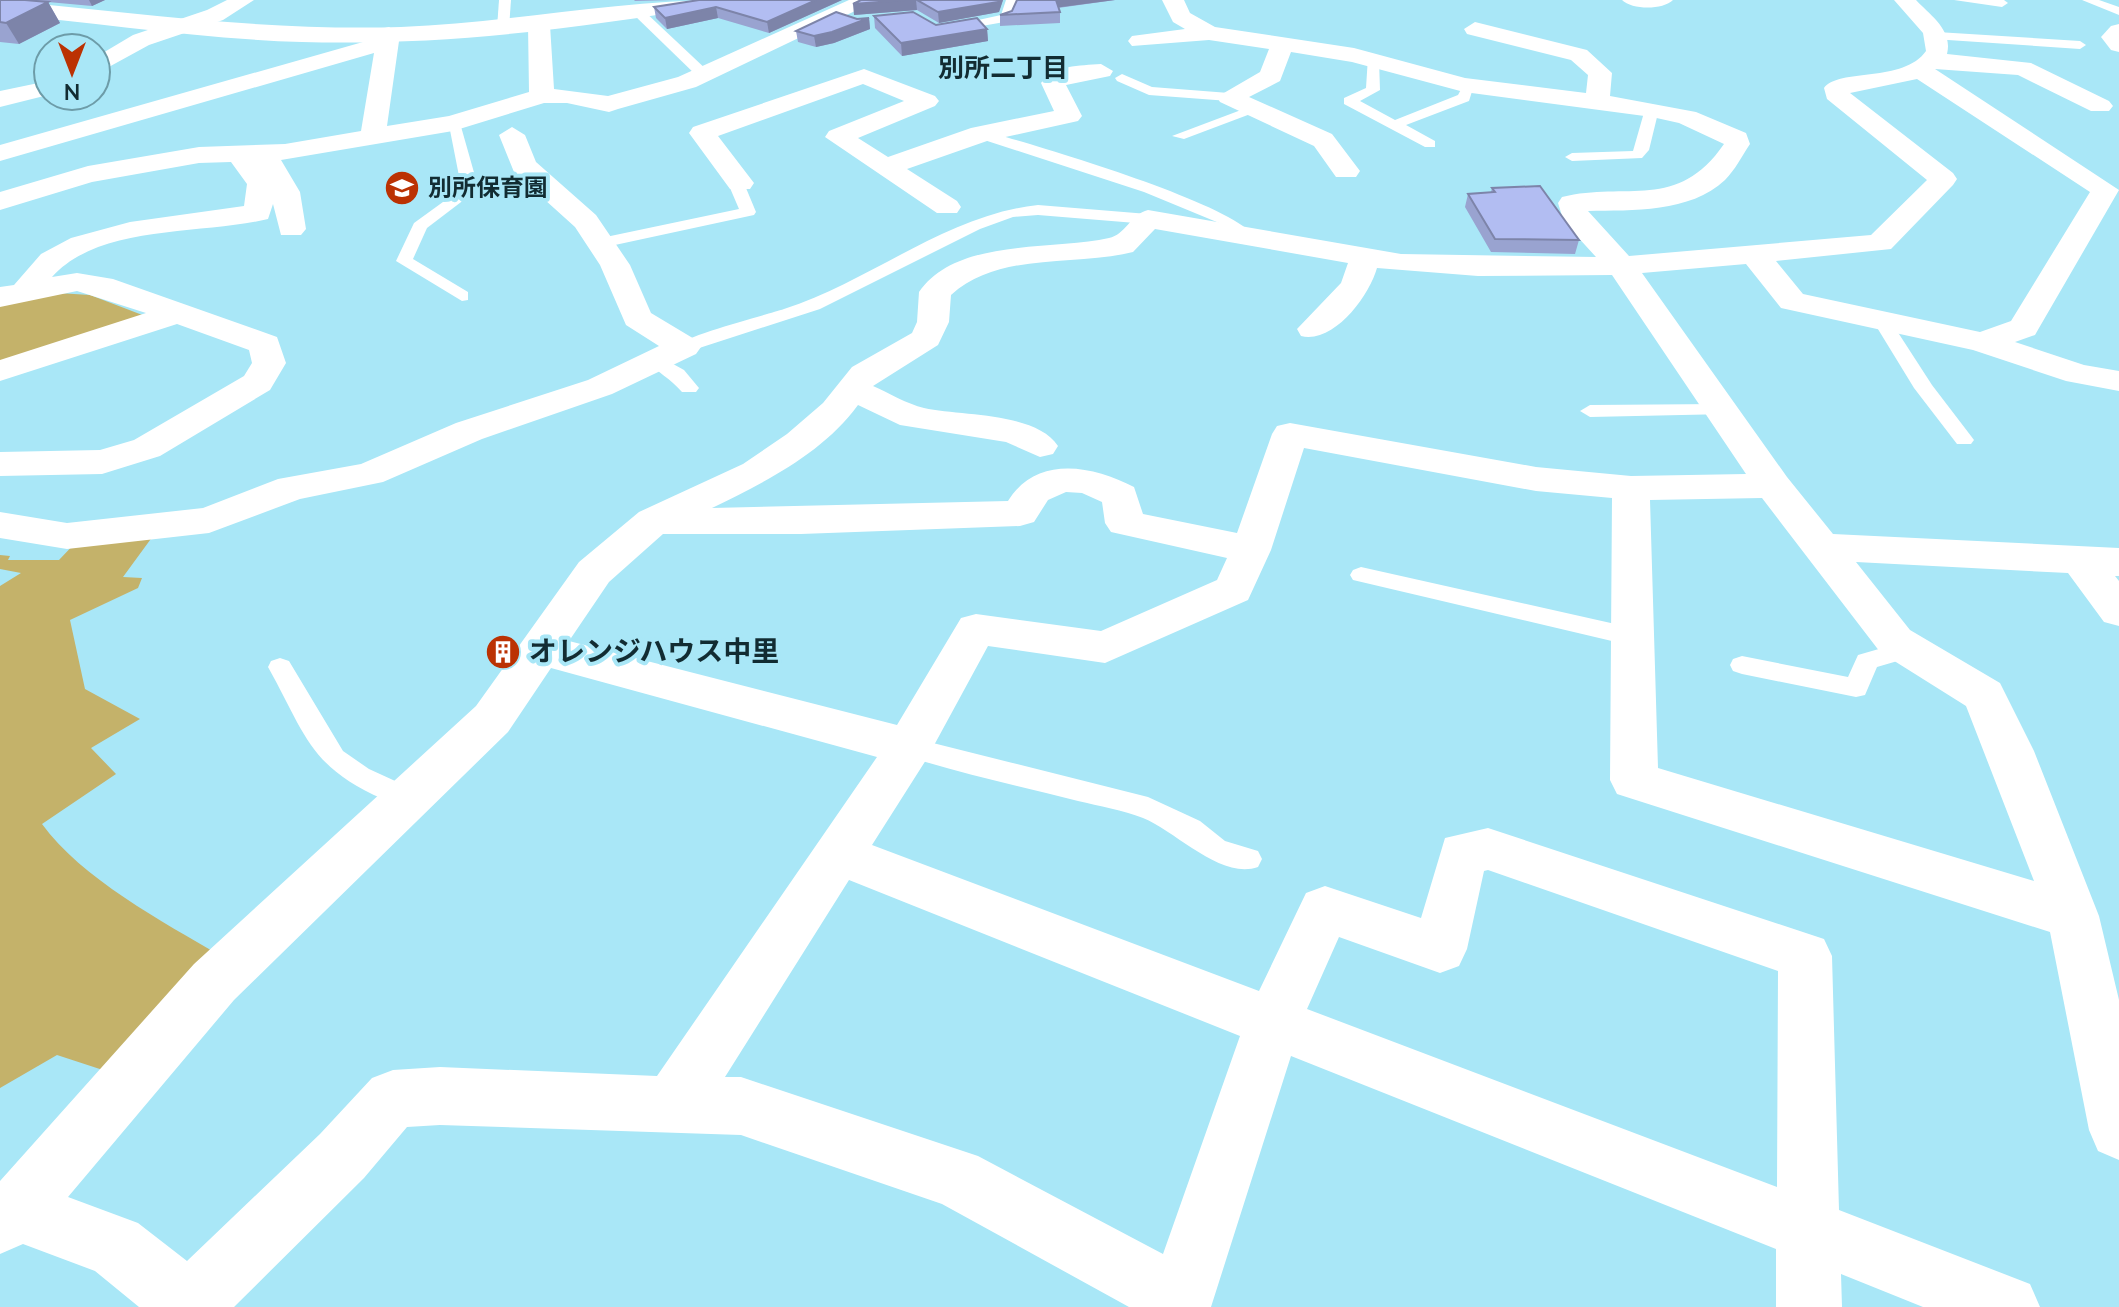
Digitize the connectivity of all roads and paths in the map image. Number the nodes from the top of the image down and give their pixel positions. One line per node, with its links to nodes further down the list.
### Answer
1 (243, 0): 16 (street)
2 (505, 0): 18 (lane)
3 (712, 0): 12 (street)
4 (1012, 0): 20 (lane)
5 (1173, 0): 22 (street)
6 (1633, 0): 7 (street)
7 (1662, 0)
8 (1905, 0): 28 (street)
9 (1960, 0): 10 (lane)
10 (2002, 3)
11 (2082, 4): 14 (lane)
12 (631, 6): 17 (street); 33 (lane)
13 (0, 7): 16 (street)
14 (2119, 11)
15 (863, 12): 33 (street)
16 (182, 24): 23 (street); 29 (street)
17 (539, 25): 18 (street); 35 (street)
18 (503, 28): 23 (street)
19 (1475, 29): 38 (street)
20 (936, 30)
21 (2119, 31): 27 (street)
22 (1209, 33): 24 (street); 25 (street)
23 (389, 38): 47 (street); 50 (street)
24 (1140, 41)
25 (1282, 45): 30 (street); 36 (street)
26 (2080, 45): 28 (lane)
27 (2119, 45)
28 (1931, 56): 39 (street); 55 (street); 72 (street)
29 (112, 57)
30 (1373, 60): 32 (street); 44 (lane)
31 (1112, 74): 36 (lane); 45 (street)
32 (1470, 85): 38 (street); 44 (lane)
33 (708, 88): 35 (street); 42 (street)
34 (32, 92): 37 (street)
35 (542, 96): 43 (street)
36 (1229, 97): 41 (street)
37 (0, 99)
38 (1597, 102): 40 (street)
39 (2100, 106)
40 (1652, 109): 51 (lane); 66 (street)
41 (1254, 110): 48 (lane); 54 (street)
42 (753, 115): 53 (street); 56 (street)
43 (453, 123): 47 (street); 68 (lane)
44 (1394, 125): 49 (lane)
45 (980, 134): 53 (street); 62 (lane)
46 (512, 135): 63 (street)
47 (373, 136): 52 (street)
48 (1179, 136)
49 (1430, 144)
50 (0, 153)
51 (1572, 157)
52 (243, 159): 58 (street); 61 (street); 67 (street)
53 (887, 167): 59 (street)
54 (1346, 171)
55 (1943, 179): 57 (street); 64 (street)
56 (740, 183): 63 (lane)
57 (1970, 187)
58 (1, 200)
59 (947, 207)
60 (1148, 219): 62 (street); 73 (lane); 77 (street)
61 (291, 229)
62 (1244, 234): 65 (street)
63 (601, 243): 73 (street)
64 (1754, 254): 66 (street); 70 (street)
65 (1365, 256): 66 (street); 71 (street)
66 (1621, 266): 78 (street)
67 (14, 293): 69 (street)
68 (462, 296)
69 (178, 313): 74 (street); 82 (street)
70 (1882, 321): 72 (street); 80 (lane)
71 (1313, 329)
72 (1982, 342): 75 (street)
73 (669, 353): 76 (lane); 86 (street)
74 (0, 371)
75 (2115, 385)
76 (689, 388)
77 (851, 389): 81 (street); 85 (street)
78 (1721, 410): 79 (lane); 83 (street)
79 (1590, 411)
80 (1964, 440)
81 (1040, 446)
82 (0, 464)
83 (1773, 486): 84 (street); 87 (street)
84 (1631, 488): 88 (street); 92 (street)
85 (653, 521): 88 (street); 93 (street)
86 (0, 525)
87 (1821, 547): 89 (street); 94 (street)
88 (1251, 550): 97 (street)
89 (2100, 562): 91 (street)
90 (1361, 575): 92 (lane)
91 (2119, 611)
92 (1633, 637): 101 (street)
93 (540, 649): 97 (street); 98 (street)
94 (1910, 649): 95 (lane); 101 (street)
95 (1742, 665)
96 (280, 667): 98 (lane)
97 (909, 747): 99 (street); 100 (lane)
98 (408, 799): 105 (street)
99 (839, 854): 102 (street); 103 (street)
100 (1248, 859)
101 (2073, 916): 104 (street)
102 (1273, 1023): 106 (street); 106 (street); 107 (street)
103 (672, 1106): 105 (street); 107 (street)
104 (2119, 1130)
105 (8, 1216)
106 (1807, 1229): 108 (street); 109 (street)
107 (1179, 1303)
108 (1809, 1307)
109 (2007, 1307)

